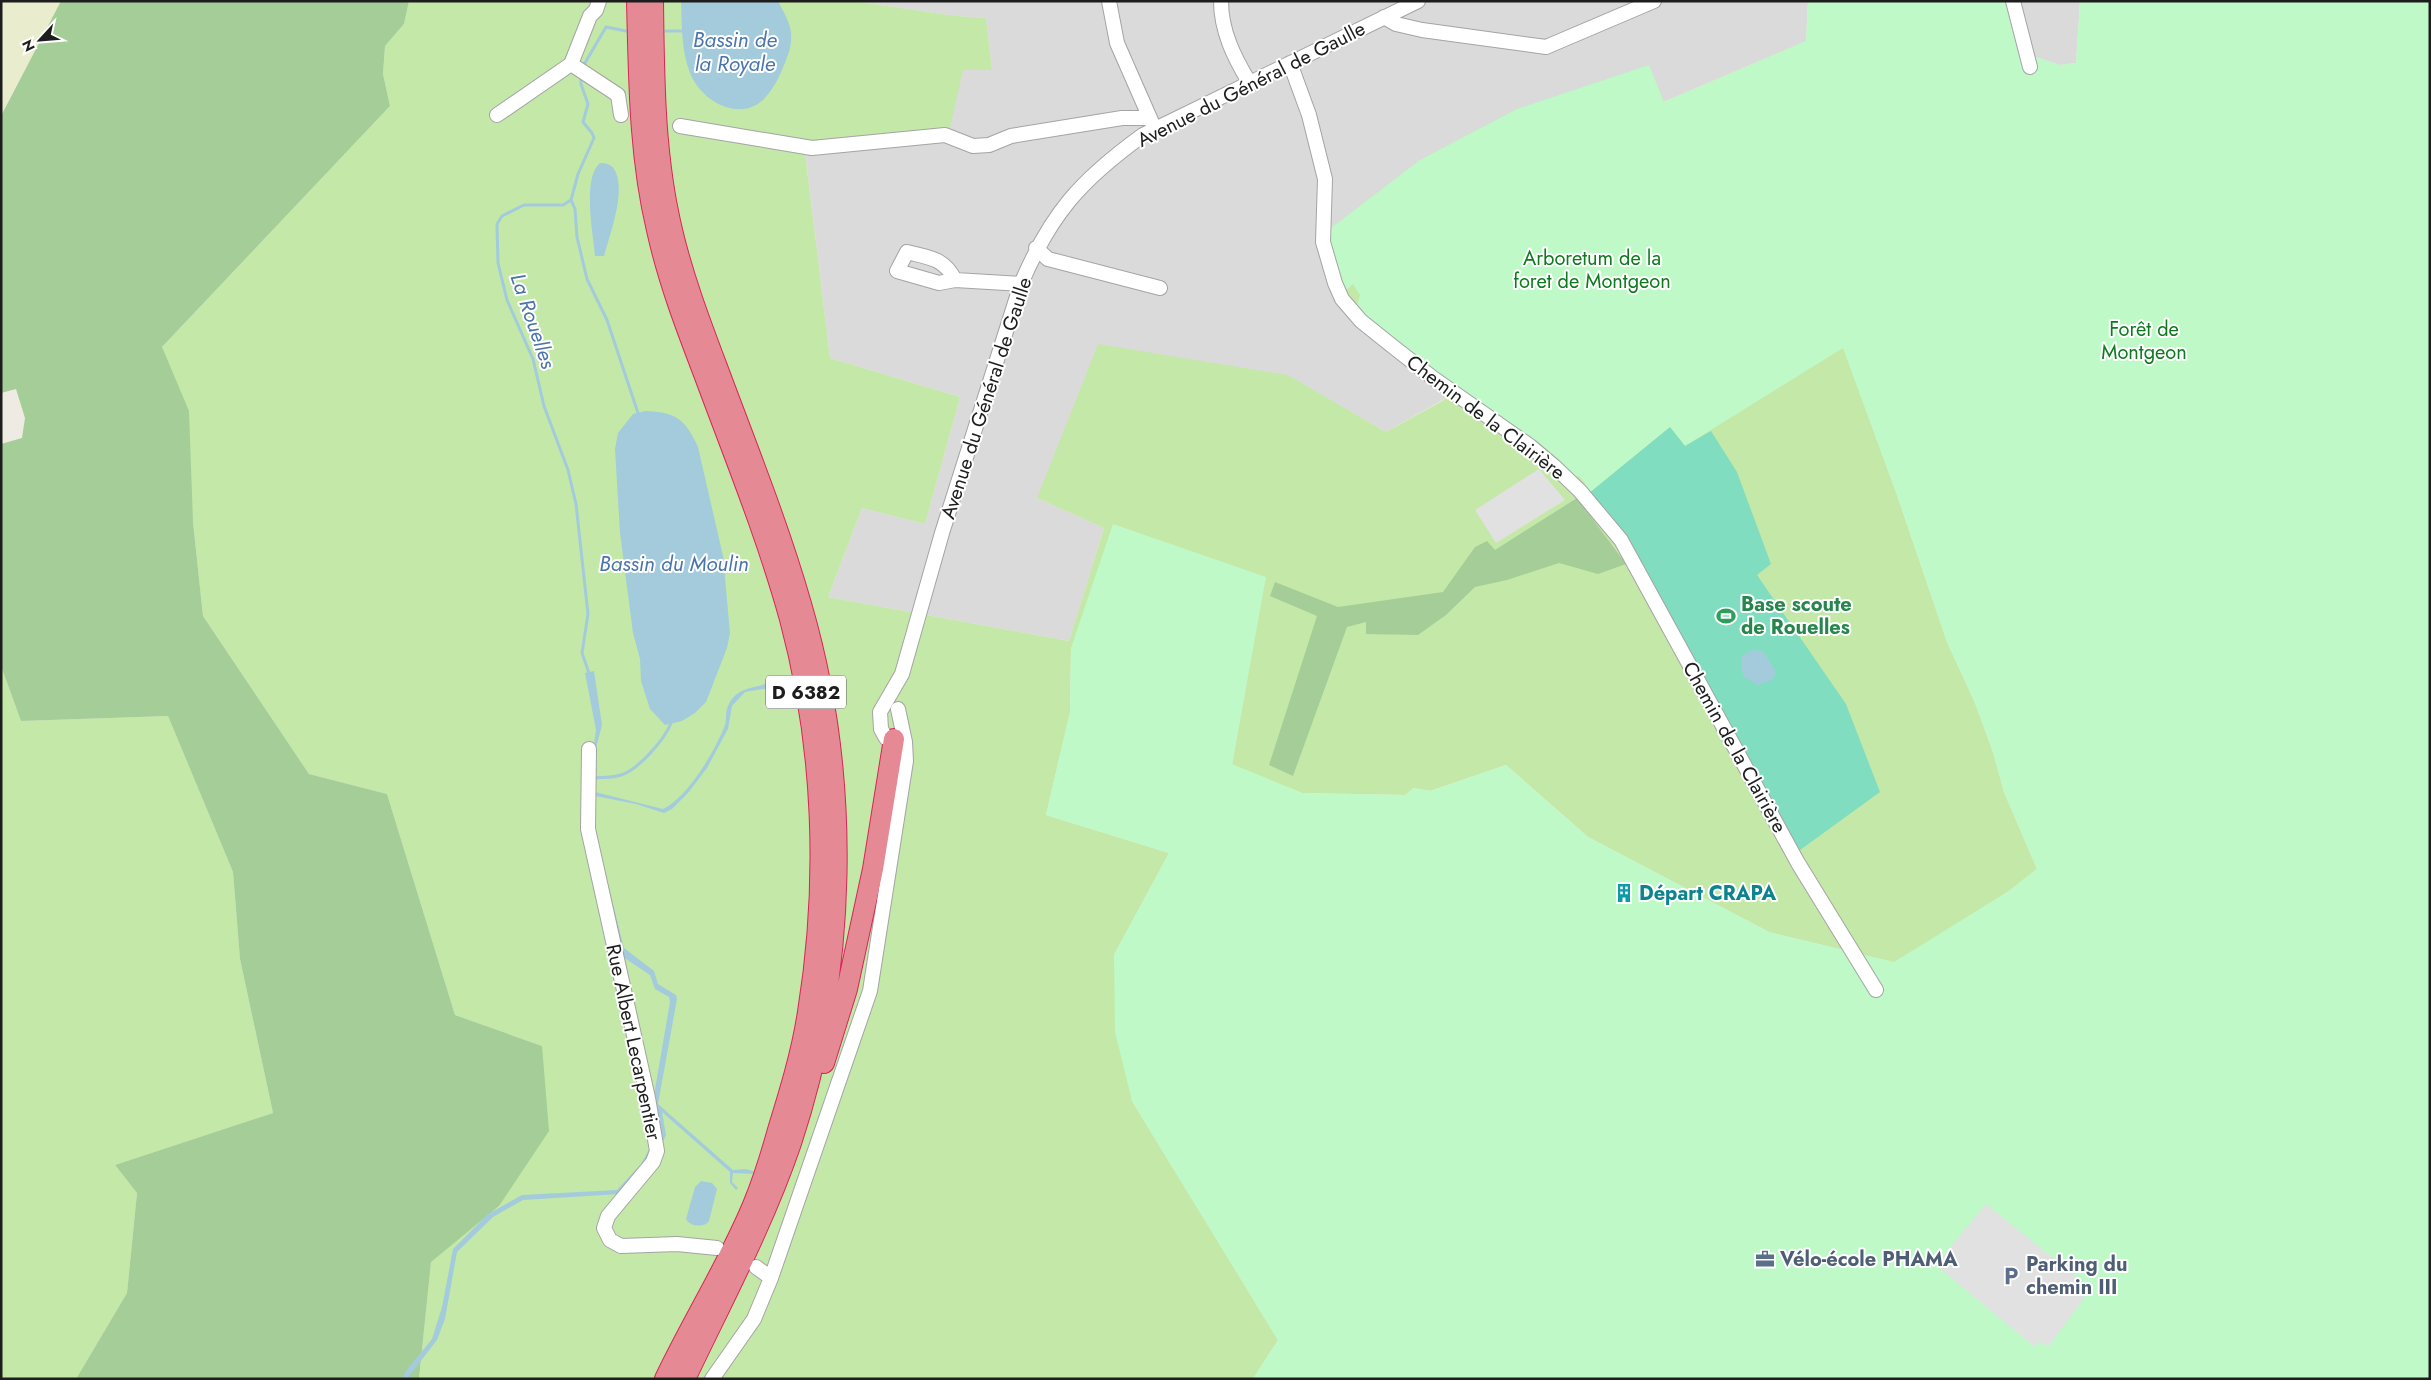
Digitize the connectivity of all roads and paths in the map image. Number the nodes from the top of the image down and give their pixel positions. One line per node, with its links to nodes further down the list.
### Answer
1 (600, 1): 12 (street)
2 (630, 1): 14 (highway)
3 (636, 1): 14 (highway, D 6382)
4 (653, 1): 28 (highway, D 6382)
5 (1109, 1): 18 (street)
6 (1221, 1): 15 (street)
7 (1418, 1): 10 (street, Avenue du Général de Gaulle)
8 (1654, 1): 10 (street)
9 (2013, 1): 13 (street)
10 (1384, 17): 11 (street, Avenue du Général de Gaulle)
11 (1290, 62): 15 (street, Avenue du Général de Gaulle); 27 (street, Chemin de la Clairière)
12 (571, 64): 16 (street); 17 (street)
13 (2030, 67)
14 (639, 78): 32 (highway, D 6382)
15 (1249, 82): 18 (street, Avenue du Général de Gaulle)
16 (497, 115)
17 (621, 115)
18 (1152, 123): 19 (street); 20 (street, Avenue du Général de Gaulle)
19 (680, 126)
20 (1036, 248): 22 (street, Avenue du Général de Gaulle); 23 (street)
21 (955, 280): 22 (street)
22 (1021, 284): 24 (street, Avenue du Général de Gaulle)
23 (1160, 288)
24 (902, 674): 25 (street); 25 (street)
25 (900, 740): 28 (highway); 31 (street)
26 (589, 749): 29 (street, Rue Albert Lecarpentier)
27 (1876, 990)
28 (754, 1236): 33 (highway, D 6382)
29 (717, 1248)
30 (756, 1268): 31 (street)
31 (771, 1278): 34 (street)
32 (665, 1379)
33 (684, 1379)
34 (712, 1379)

